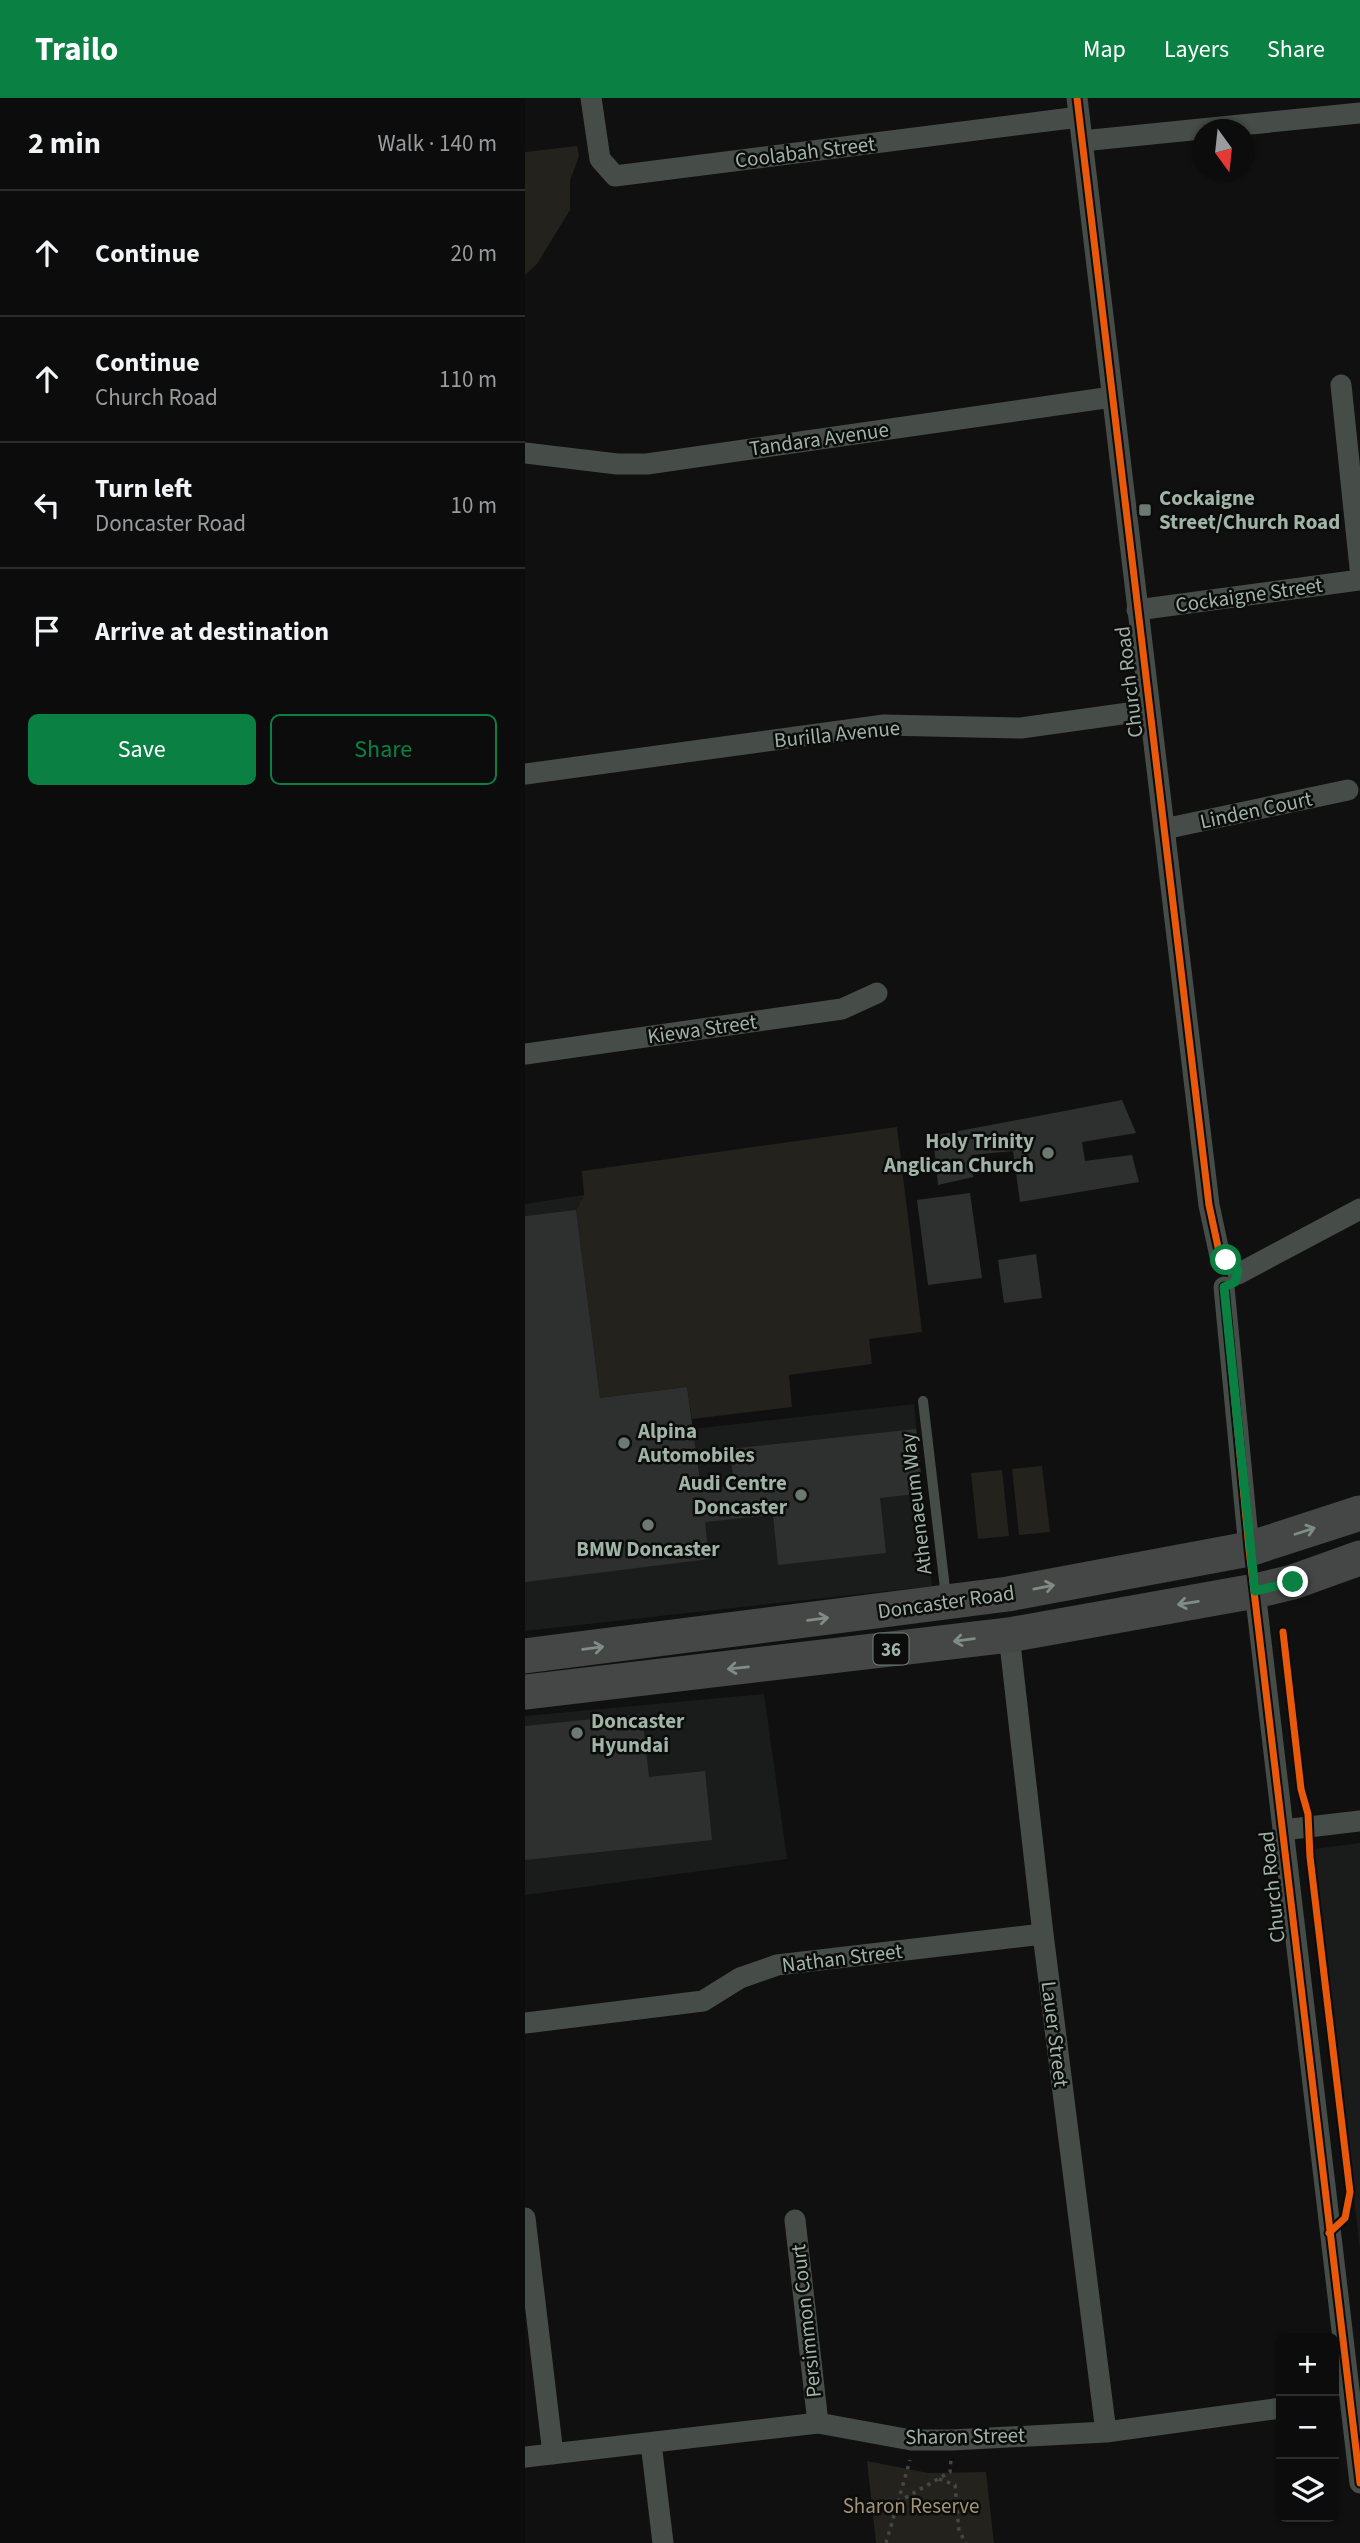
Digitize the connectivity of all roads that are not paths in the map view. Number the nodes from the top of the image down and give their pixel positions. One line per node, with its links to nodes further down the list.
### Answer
1 (591, 98): 2 (street, Coolabah Street)
2 (1078, 107): 4 (street, Church Road)
3 (1360, 113): 4 (street)
4 (1082, 141): 6 (street, Church Road)
5 (1341, 385): 8 (street)
6 (1112, 397): 7 (street, Tandara Avenue); 10 (street, Church Road)
7 (525, 453)
8 (1360, 568)
9 (1360, 580): 10 (street, Cockaigne Street)
10 (1137, 610): 11 (street, Church Road)
11 (1150, 710): 12 (street, Burilla Avenue); 14 (street, Church Road)
12 (525, 774)
13 (1348, 790): 14 (street, Linden Court)
14 (1164, 829): 18 (street, Church Road)
15 (877, 993): 16 (street, Kiewa Street)
16 (525, 1054)
17 (1360, 1209): 18 (street)
18 (1231, 1280): 21 (street, Church Road)
19 (923, 1401): 24 (lane, Athenaeum Way)
20 (1360, 1513): 21 (main road, Doncaster Road / 36, one-way to 20)
21 (1249, 1549): 23 (main road, Church Road); 24 (main road, Doncaster Road / 36, one-way to 21)
22 (1360, 1558): 23 (main road, Doncaster Road / 36)
23 (1255, 1591): 26 (main road, Doncaster Road / 36, one-way to 26); 31 (street, Church Road)
24 (947, 1602): 25 (main road, Doncaster Road / 36, one-way to 24)
25 (774, 1625): 27 (main road, Doncaster Road / 36, one-way to 25); 28 (main road)
26 (1009, 1635): 28 (main road, Doncaster Road / 36, one-way to 28); 32 (street, Lauer Street)
27 (525, 1656)
28 (779, 1664): 29 (main road, Doncaster Road / 36, one-way to 29)
29 (525, 1692)
30 (1360, 1821): 31 (street)
31 (1283, 1830): 36 (street, Church Road)
32 (1043, 1934): 33 (street, Nathan Street); 39 (street, Lauer Street)
33 (525, 2024)
34 (525, 2218): 41 (street)
35 (795, 2220): 38 (street, Persimmon Court)
36 (1342, 2400): 43 (street, Church Road)
37 (1276, 2409): 39 (street, Sharon Street)
38 (818, 2423): 39 (street, Sharon Street); 40 (street, Sharon Street)
39 (1106, 2432)
40 (651, 2443): 41 (street, Sharon Street); 44 (street)
41 (552, 2454): 42 (street, Sharon Street)
42 (525, 2457)
43 (1360, 2483)
44 (663, 2543)

